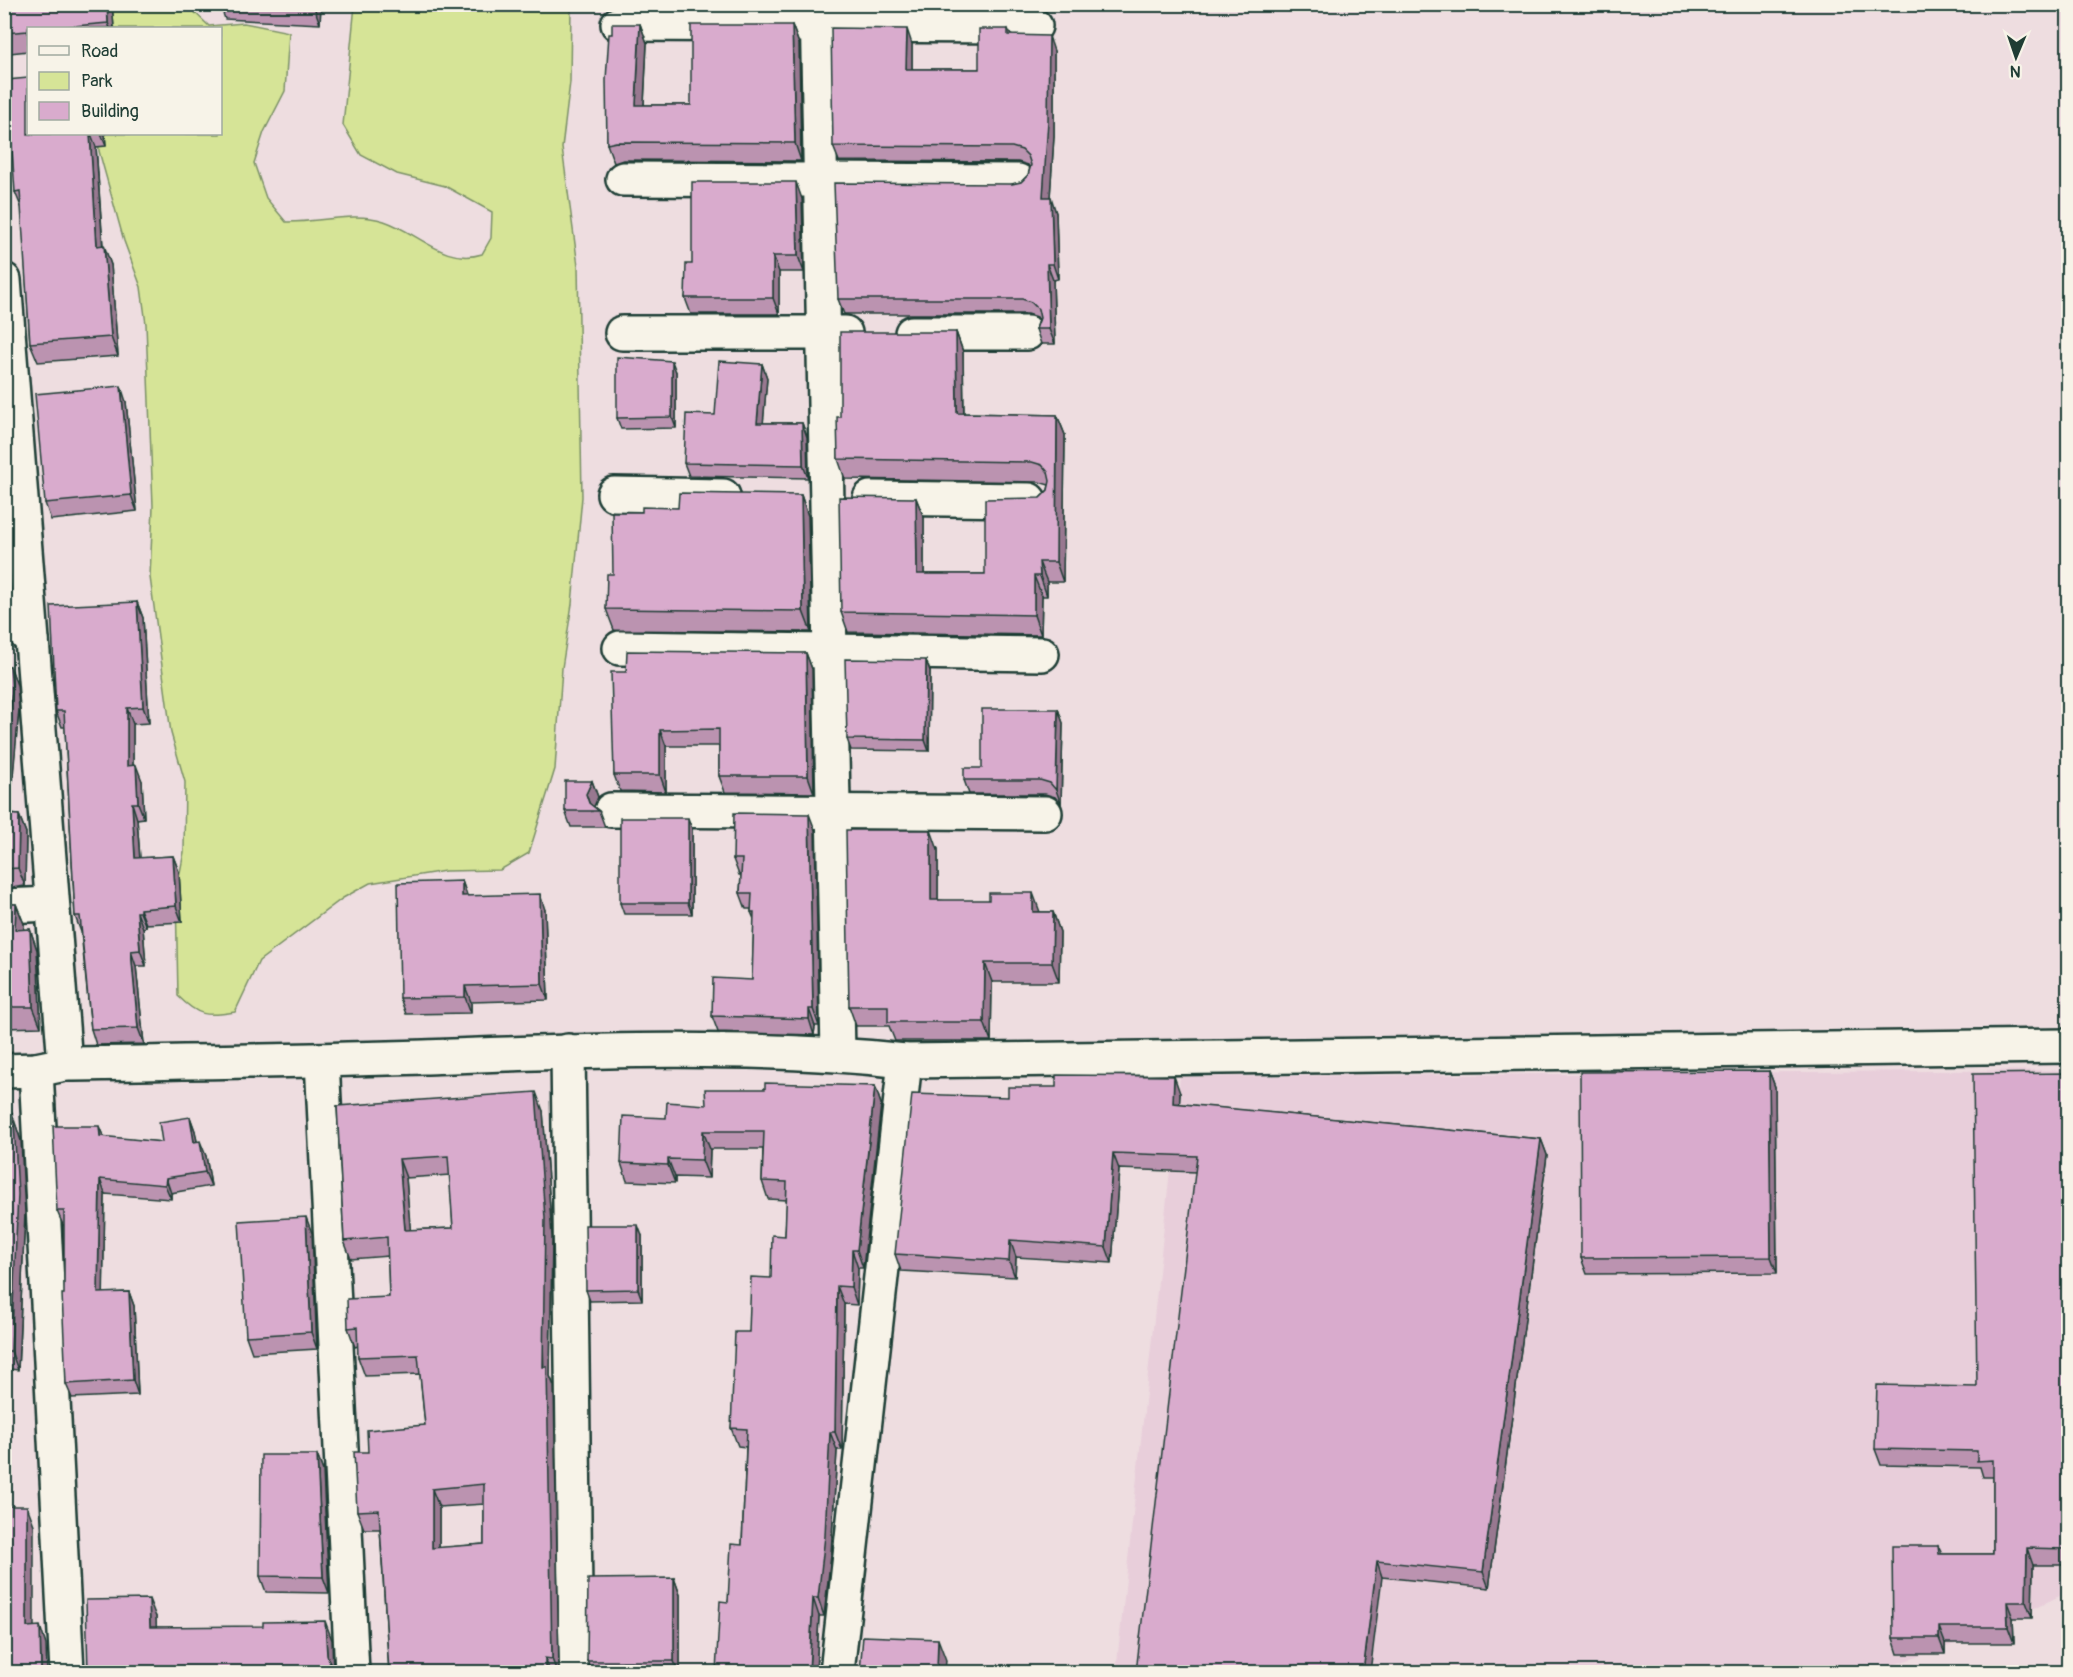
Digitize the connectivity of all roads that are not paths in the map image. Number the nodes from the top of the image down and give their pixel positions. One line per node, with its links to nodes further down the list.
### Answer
1 (817, 14): 2 (street); 3 (street); 5 (street)
2 (618, 24)
3 (1035, 26)
4 (623, 178): 5 (street)
5 (820, 181): 6 (street); 10 (street)
6 (1018, 181)
7 (4, 280): 16 (street)
8 (622, 333): 10 (street)
9 (1028, 333): 10 (street)
10 (822, 334): 13 (street)
11 (614, 494): 12 (street)
12 (755, 496)
13 (814, 497): 14 (street); 18 (street)
14 (1039, 501)
15 (4, 609): 16 (street)
16 (32, 642): 23 (street)
17 (620, 648): 18 (street)
18 (828, 650): 19 (street); 21 (street)
19 (1042, 654)
20 (611, 810): 21 (street)
21 (831, 812): 22 (street); 27 (street)
22 (1045, 813)
23 (52, 904): 24 (street); 30 (street)
24 (4, 906)
25 (2068, 1046): 29 (street)
26 (568, 1051): 27 (street); 28 (street); 33 (street)
27 (838, 1054): 29 (street)
28 (322, 1060): 30 (street); 32 (street)
29 (905, 1061): 34 (street)
30 (35, 1068): 31 (street)
31 (67, 1672)
32 (352, 1672)
33 (576, 1672)
34 (837, 1672)

